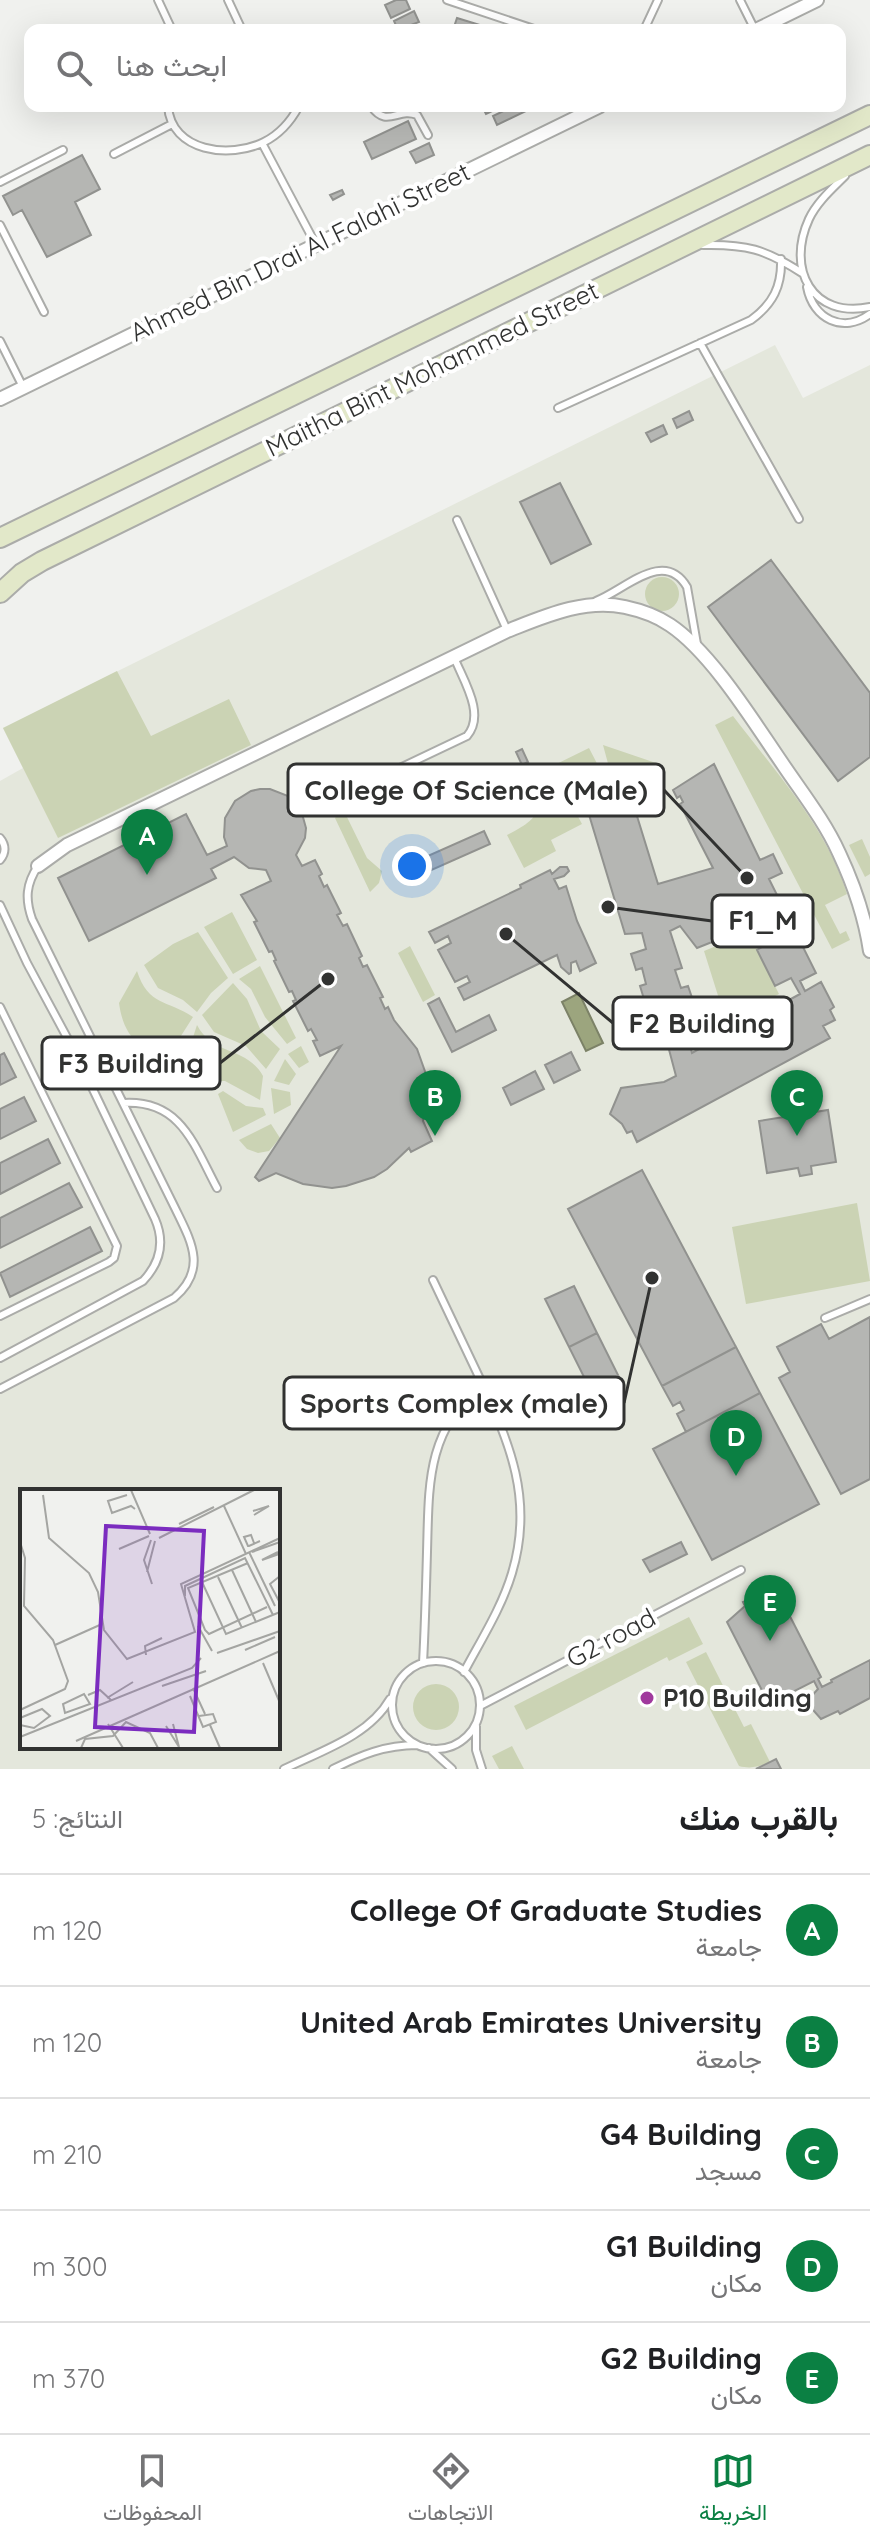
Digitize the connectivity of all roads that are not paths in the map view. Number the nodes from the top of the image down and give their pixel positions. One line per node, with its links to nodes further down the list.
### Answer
1 (158, 0): 7 (lane)
2 (228, 0): 8 (lane)
3 (447, 0): 9 (lane)
4 (658, 0): 10 (lane)
5 (740, 0): 11 (lane)
6 (817, 0): 12 (street)
7 (169, 24)
8 (239, 24)
9 (519, 24)
10 (647, 24)
11 (752, 24)
12 (767, 24)
13 (169, 112): 20 (lane)
14 (295, 112): 22 (lane)
15 (377, 112): 17 (lane)
16 (405, 112): 21 (lane)
17 (405, 112)
18 (588, 112): 28 (street, Ahmed Bin Drai Al Falahi Street)
19 (870, 115): 43 (main road, Maitha Bint Mohammed Street)
20 (172, 124): 22 (lane); 24 (lane)
21 (428, 135)
22 (262, 143): 28 (lane)
23 (63, 150): 26 (lane)
24 (114, 154)
25 (866, 157): 29 (main road, Maitha Bint Mohammed Street); 31 (lane)
26 (0, 182)
27 (0, 225): 34 (lane)
28 (316, 245): 38 (street, Ahmed Bin Drai Al Falahi Street)
29 (683, 245): 30 (lane); 44 (main road, Maitha Bint Mohammed Street)
30 (781, 259): 31 (lane); 37 (lane)
31 (802, 273): 32 (lane)
32 (807, 284): 33 (lane); 35 (lane)
33 (870, 307)
34 (44, 312)
35 (870, 314)
36 (0, 341): 38 (lane)
37 (700, 343): 40 (lane); 41 (lane)
38 (23, 387): 39 (street, Ahmed Bin Drai Al Falahi Street)
39 (0, 399)
40 (558, 408)
41 (799, 519)
42 (457, 520): 46 (lane)
43 (0, 538)
44 (0, 593)
45 (585, 606): 46 (street); 47 (street); 47 (lane)
46 (507, 631): 48 (street)
47 (699, 652): 53 (street)
48 (454, 656): 49 (lane); 52 (street)
49 (320, 806)
50 (0, 838): 51 (lane)
51 (0, 860)
52 (38, 866): 57 (lane)
53 (865, 900): 55 (street)
54 (0, 905): 63 (lane)
55 (870, 951)
56 (0, 1007): 61 (lane)
57 (124, 1103): 58 (lane); 65 (lane)
58 (217, 1188)
59 (433, 1280): 64 (lane)
60 (870, 1299): 62 (lane)
61 (0, 1316)
62 (825, 1318)
63 (0, 1358)
64 (482, 1383): 67 (lane); 68 (lane)
65 (0, 1389)
66 (741, 1570): 70 (lane, G2 road)
67 (423, 1663): 68 (lane); 69 (lane)
68 (464, 1672): 70 (lane)
69 (394, 1692): 72 (lane); 74 (lane)
70 (480, 1706): 71 (lane)
71 (476, 1723): 73 (lane); 77 (lane)
72 (417, 1745): 73 (lane); 75 (lane)
73 (429, 1748): 76 (lane)
74 (284, 1769)
75 (333, 1769)
76 (452, 1769)
77 (482, 1769)

